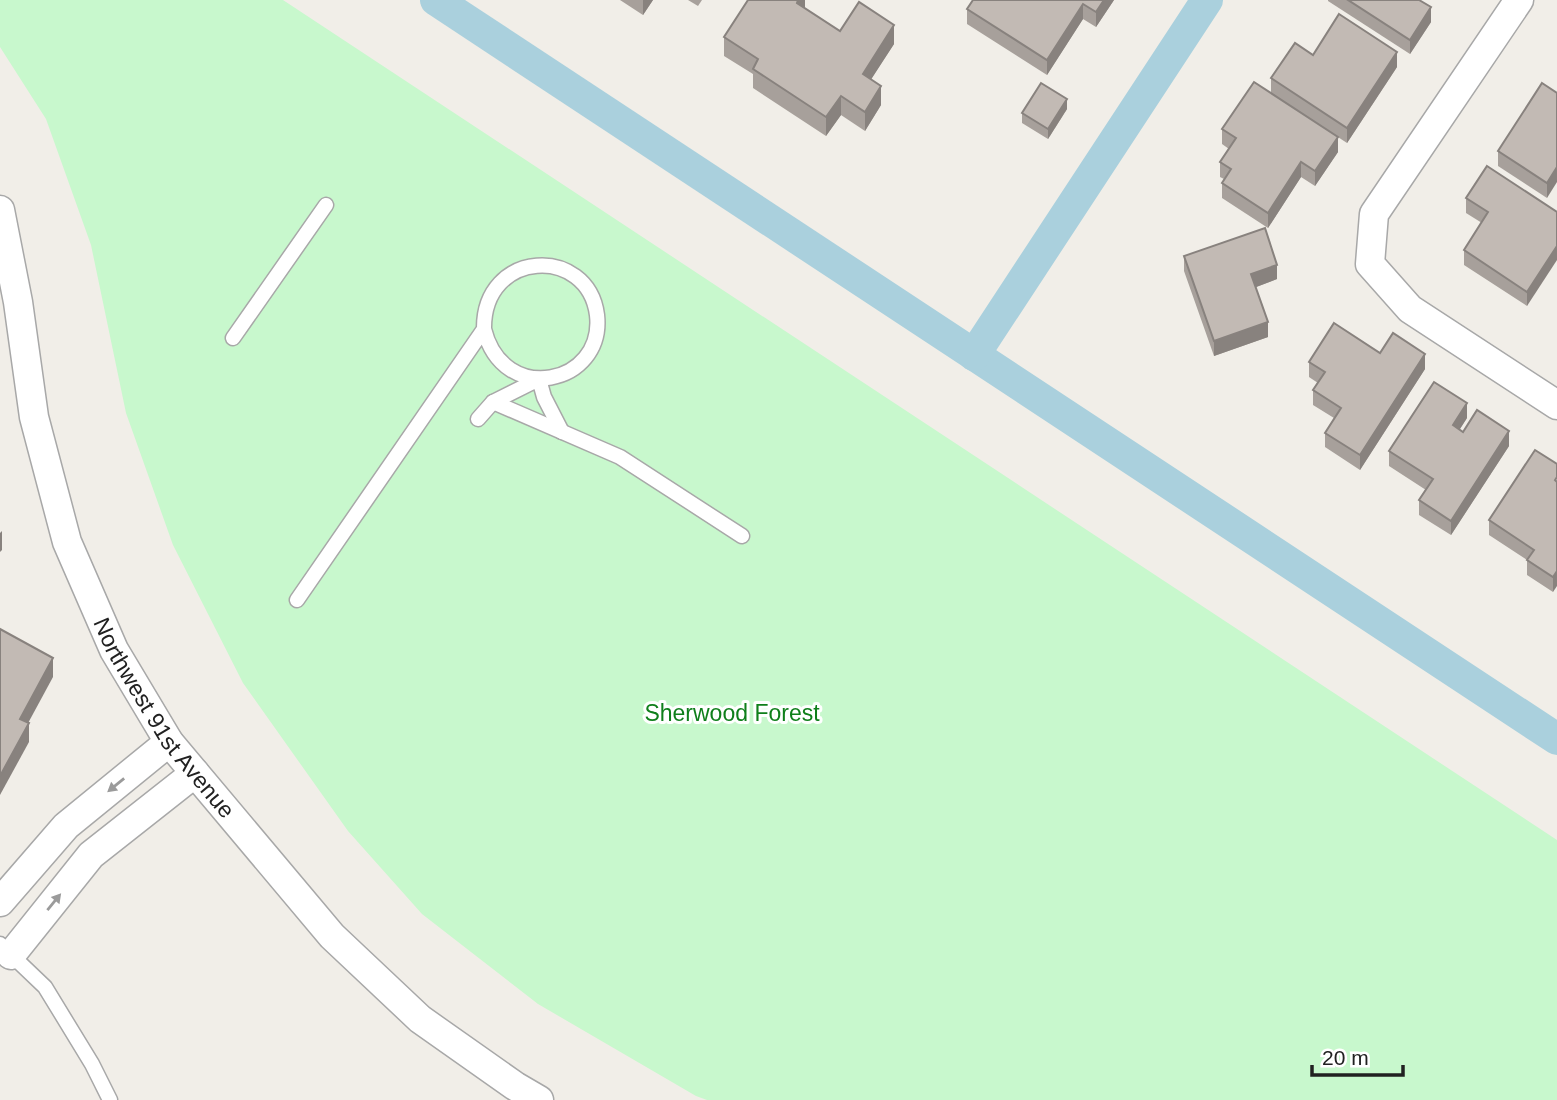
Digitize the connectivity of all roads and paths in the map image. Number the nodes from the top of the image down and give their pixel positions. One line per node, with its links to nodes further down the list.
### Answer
1 (1519, 0): 8 (street)
2 (326, 205): 5 (lane)
3 (0, 209): 13 (street, Northwest 91st Avenue)
4 (484, 329): 6 (lane); 6 (lane); 12 (lane)
5 (233, 338)
6 (539, 379): 7 (lane); 10 (lane)
7 (493, 402): 9 (lane); 10 (lane)
8 (1557, 405)
9 (478, 419)
10 (562, 432): 11 (lane)
11 (743, 536)
12 (297, 600)
13 (169, 742): 14 (street, Northwest 91st Avenue); 15 (street, one-way to 15)
14 (195, 773): 16 (street, one-way to 14); 18 (street, Northwest 91st Avenue)
15 (0, 902)
16 (6, 949): 17 (lane)
17 (110, 1100)
18 (540, 1100)

